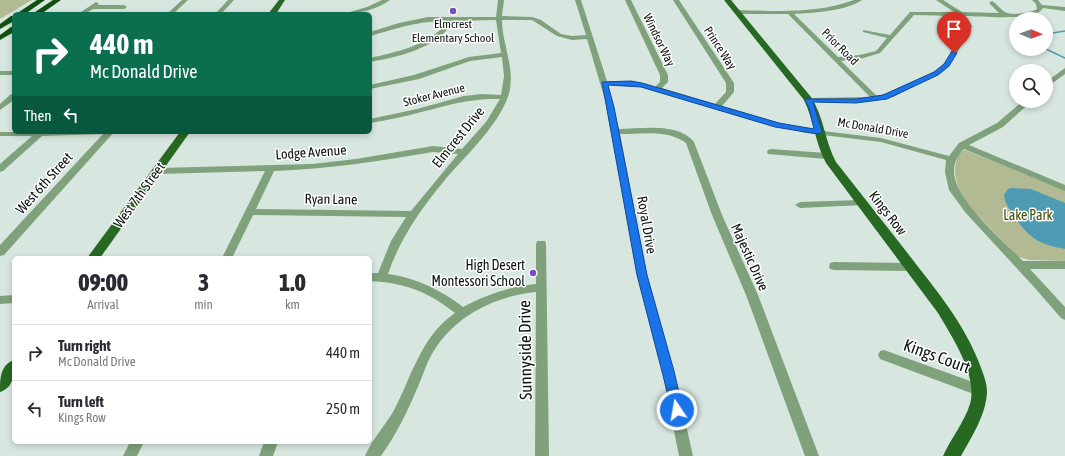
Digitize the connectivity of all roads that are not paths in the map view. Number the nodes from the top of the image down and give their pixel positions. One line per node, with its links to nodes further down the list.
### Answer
1 (42, 0): 22 (highway)
2 (58, 0): 23 (highway)
3 (101, 0): 18 (street)
4 (185, 0): 25 (street)
5 (231, 0): 26 (street)
6 (282, 0): 27 (main road)
7 (387, 0): 28 (street)
8 (501, 0): 32 (street, Elmcrest Drive)
9 (578, 0): 39 (street, Royal Drive)
10 (628, 0): 52 (street, Windsor Way)
11 (676, 0): 58 (street, Prince Way)
12 (726, 0): 29 (main road, Kings Row)
13 (859, 0): 21 (street)
14 (939, 0): 30 (street)
15 (1035, 0): 17 (street)
16 (992, 3): 31 (street)
17 (1040, 6): 20 (street); 31 (street)
18 (91, 7): 19 (street); 24 (street)
19 (124, 7)
20 (1065, 10)
21 (788, 11): 29 (street); 44 (street, Prior Road)
22 (23, 12)
23 (39, 12)
24 (84, 12)
25 (172, 12)
26 (220, 12)
27 (273, 12)
28 (354, 12)
29 (737, 12): 56 (main road, Kings Row)
30 (959, 13): 31 (street); 40 (street); 55 (street)
31 (1005, 15)
32 (499, 18): 34 (street); 39 (street); 42 (street, Elmcrest Drive)
33 (12, 19): 35 (highway)
34 (452, 19): 38 (street); 43 (street)
35 (0, 27)
36 (12, 30): 41 (highway)
37 (865, 31): 40 (street)
38 (372, 33)
39 (590, 37): 50 (street, Royal Drive)
40 (891, 37): 44 (street)
41 (0, 38)
42 (505, 55): 51 (street); 53 (street, Elmcrest Drive)
43 (372, 59)
44 (836, 59): 55 (street, Prior Road)
45 (1065, 70): 48 (street)
46 (12, 72): 47 (street)
47 (2, 73)
48 (1055, 78): 49 (street)
49 (1065, 82)
50 (605, 83): 52 (street, Mc Donald Drive); 61 (street, Royal Drive)
51 (372, 88)
52 (657, 89): 58 (street, Mc Donald Drive)
53 (504, 97): 60 (street, Stoker Avenue); 69 (street, Elmcrest Drive)
54 (12, 98): 57 (street)
55 (876, 99): 56 (street)
56 (809, 100): 62 (main road, Kings Row)
57 (2, 105)
58 (717, 107): 62 (street, Mc Donald Drive)
59 (1020, 108): 68 (street)
60 (372, 121)
61 (615, 132): 106 (street, Royal Drive); 107 (street, Majestic Drive)
62 (818, 132): 71 (main road, Kings Row); 72 (street, Mc Donald Drive)
63 (0, 134): 64 (street)
64 (12, 134)
65 (39, 134): 74 (street)
66 (108, 134): 82 (street, West 6th Street)
67 (184, 134): 75 (main road, West 7th Street)
68 (962, 145): 72 (street); 76 (street)
69 (465, 152): 73 (street, Lodge Avenue); 80 (street, Elmcrest Drive)
70 (771, 152): 71 (street)
71 (826, 156): 77 (main road, Kings Row)
72 (951, 159): 85 (street)
73 (271, 168): 75 (street, Lodge Avenue); 79 (street)
74 (0, 169)
75 (157, 171): 83 (main road, West 7th Street)
76 (1065, 188)
77 (860, 203): 78 (street); 88 (main road, Kings Row)
78 (800, 205)
79 (249, 212): 80 (street, Ryan Lane); 84 (street)
80 (412, 214): 90 (street, Elmcrest Drive)
81 (541, 244): 91 (street, Sunnyside Drive)
82 (0, 252)
83 (94, 256)
84 (228, 256)
85 (1020, 265): 86 (street); 95 (street)
86 (1065, 265)
87 (834, 266): 88 (street)
88 (910, 267): 99 (main road, Kings Row)
89 (372, 277): 90 (street)
90 (382, 277): 94 (street)
91 (541, 288): 94 (street); 105 (street, Sunnyside Drive)
92 (12, 299): 93 (street)
93 (0, 300)
94 (462, 312): 104 (street)
95 (1065, 315)
96 (884, 355): 99 (street, Kings Court)
97 (12, 369): 98 (main road)
98 (0, 385)
99 (979, 390): 108 (main road, Kings Row)
100 (136, 444): 102 (street)
101 (269, 444): 103 (street)
102 (130, 456)
103 (266, 456)
104 (372, 456)
105 (542, 456)
106 (686, 456)
107 (812, 456)
108 (952, 456)

